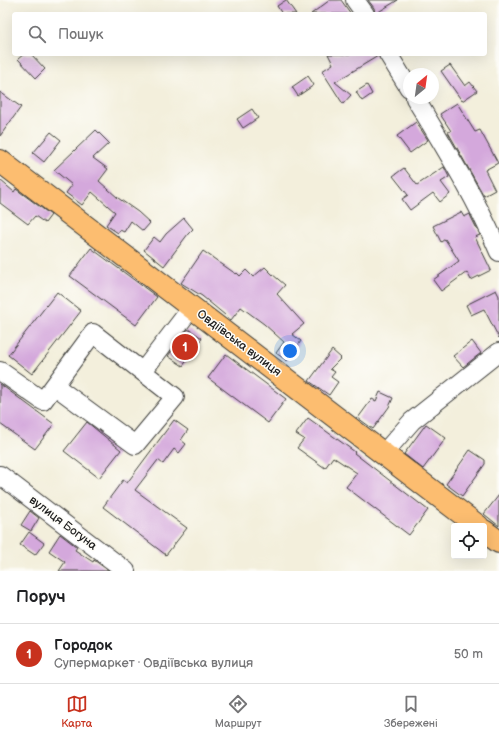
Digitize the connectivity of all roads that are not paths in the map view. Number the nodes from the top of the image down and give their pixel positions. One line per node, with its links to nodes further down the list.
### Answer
1 (355, 0): 2 (street)
2 (364, 12)
3 (389, 56): 4 (street)
4 (403, 78)
5 (419, 104): 7 (street)
6 (0, 161): 8 (main road, Овдіївська вулиця)
7 (499, 252)
8 (192, 307): 11 (street); 13 (main road, Овдіївська вулиця)
9 (499, 352): 13 (street)
10 (0, 371): 12 (street)
11 (143, 371): 12 (street); 12 (street)
12 (55, 386)
13 (384, 453): 15 (main road, Овдіївська вулиця)
14 (0, 475): 18 (street, вулиця Богуна)
15 (474, 523)
16 (487, 532): 17 (main road)
17 (499, 542)
18 (126, 571)

